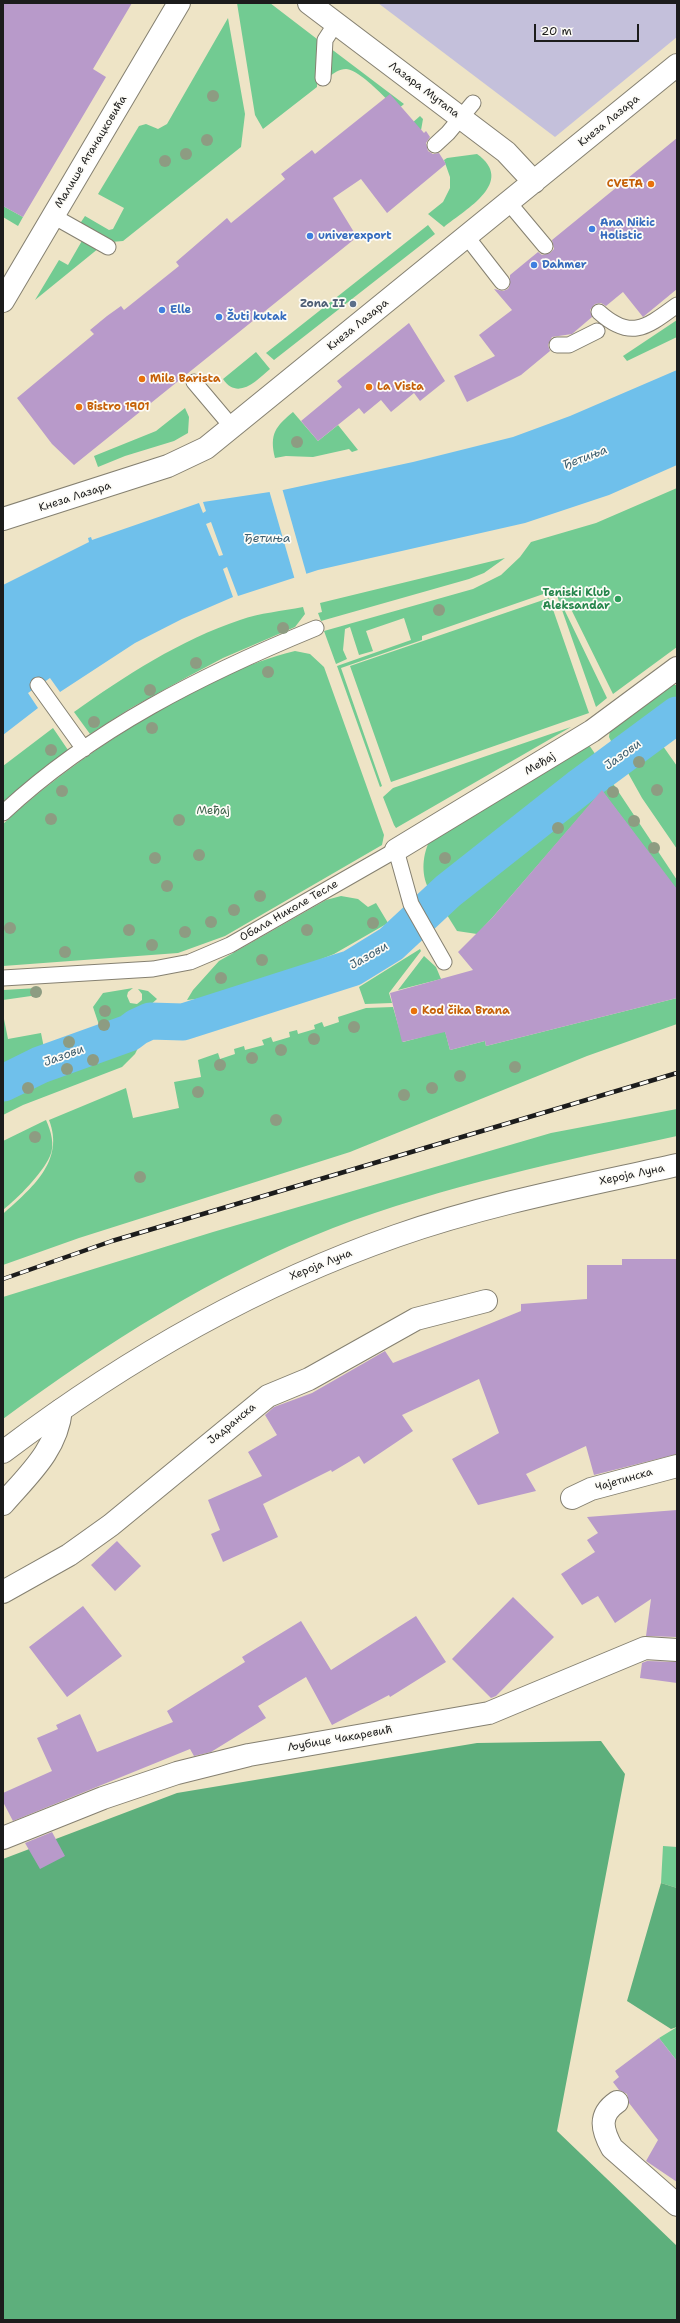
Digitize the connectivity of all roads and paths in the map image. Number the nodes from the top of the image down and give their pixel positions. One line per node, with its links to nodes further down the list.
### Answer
1 (179, 3): 10 (street, Малише Атанацковића)
2 (309, 3): 3 (street, Лазара Мутапа)
3 (336, 23): 5 (lane); 6 (street, Лазара Мутапа)
4 (677, 65): 8 (street, Кнеза Лазара)
5 (323, 78)
6 (466, 110): 7 (lane); 8 (street, Лазара Мутапа)
7 (435, 145)
8 (534, 182): 9 (street, Кнеза Лазара)
9 (509, 203): 11 (street, Кнеза Лазара); 12 (lane)
10 (53, 216): 13 (lane); 15 (street, Малише Атанацковића)
11 (467, 237): 14 (lane); 21 (street, Кнеза Лазара)
12 (545, 246)
13 (108, 247)
14 (502, 282)
15 (3, 302)
16 (677, 305): 17 (lane)
17 (599, 312)
18 (597, 331): 19 (lane)
19 (557, 345)
20 (194, 382): 21 (lane)
21 (232, 427): 22 (street, Кнеза Лазара)
22 (3, 519)
23 (316, 628): 26 (lane)
24 (677, 668): 28 (street, Међај)
25 (38, 685): 26 (lane)
26 (84, 749): 27 (lane)
27 (3, 813)
28 (396, 850): 29 (lane); 30 (lane, Обала Николе Тесле)
29 (444, 962)
30 (3, 978)
31 (677, 1166): 33 (street, Хероја Луна)
32 (486, 1301): 38 (street, Јадранска)
33 (61, 1410): 34 (street, Хероја Луна); 37 (street)
34 (3, 1452)
35 (677, 1466): 36 (street, Чајетинска)
36 (572, 1498)
37 (3, 1504)
38 (3, 1592)
39 (677, 1650): 40 (street, Љубице Чакаревић)
40 (3, 1838)
41 (618, 2102): 42 (street)
42 (677, 2205)

